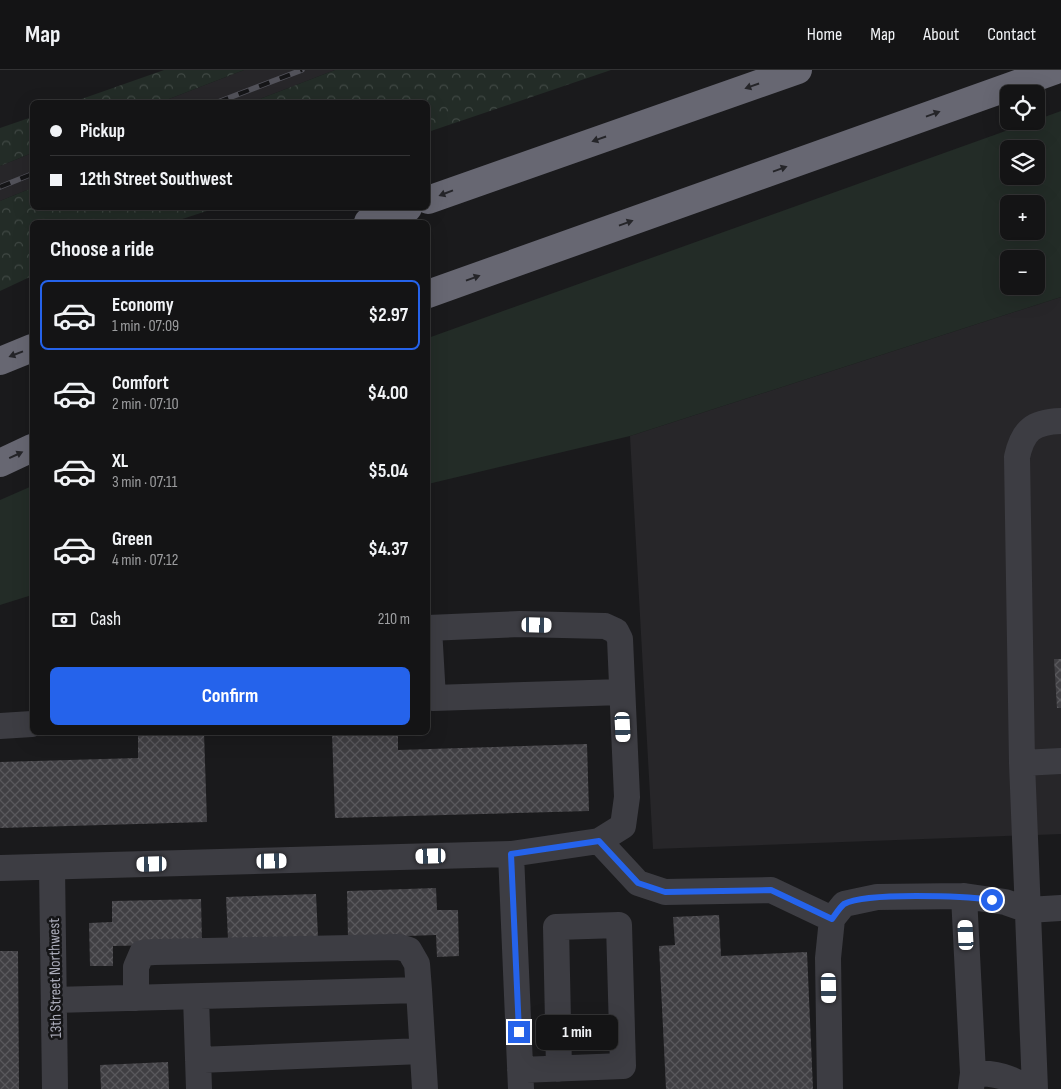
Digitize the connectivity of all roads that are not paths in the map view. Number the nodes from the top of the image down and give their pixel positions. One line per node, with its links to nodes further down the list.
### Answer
1 (798, 70): 3 (highway, one-way to 3)
2 (1056, 70): 6 (highway, one-way to 2)
3 (430, 199)
4 (402, 210): 5 (highway)
5 (374, 220)
6 (430, 293)
7 (30, 349): 8 (highway, one-way to 8)
8 (0, 361)
9 (1061, 420): 18 (street)
10 (30, 449): 11 (highway, one-way to 10)
11 (0, 463)
12 (430, 628): 14 (street)
13 (430, 656): 14 (street)
14 (622, 692): 19 (street)
15 (30, 724): 16 (street)
16 (0, 726)
17 (1061, 761): 18 (street)
18 (1022, 763): 25 (street)
19 (599, 841): 20 (street); 26 (street)
20 (511, 854): 22 (street); 34 (street)
21 (0, 868): 22 (street)
22 (52, 868): 30 (street, 13th Street Northwest)
23 (964, 896): 25 (street); 26 (street); 35 (street)
24 (1061, 908): 25 (street)
25 (1028, 910): 41 (street)
26 (832, 919): 39 (street)
27 (420, 990): 28 (street); 29 (street); 31 (street)
28 (196, 997): 29 (street); 32 (street)
29 (136, 998): 30 (street)
30 (54, 1000): 36 (street, 13th Street Northwest)
31 (422, 1051): 32 (street); 38 (street)
32 (198, 1060): 37 (street)
33 (559, 1069): 33 (street); 34 (street)
34 (521, 1080)
35 (972, 1081): 40 (street)
36 (55, 1089)
37 (199, 1089)
38 (425, 1089)
39 (830, 1089)
40 (1029, 1089)
41 (1035, 1089)

